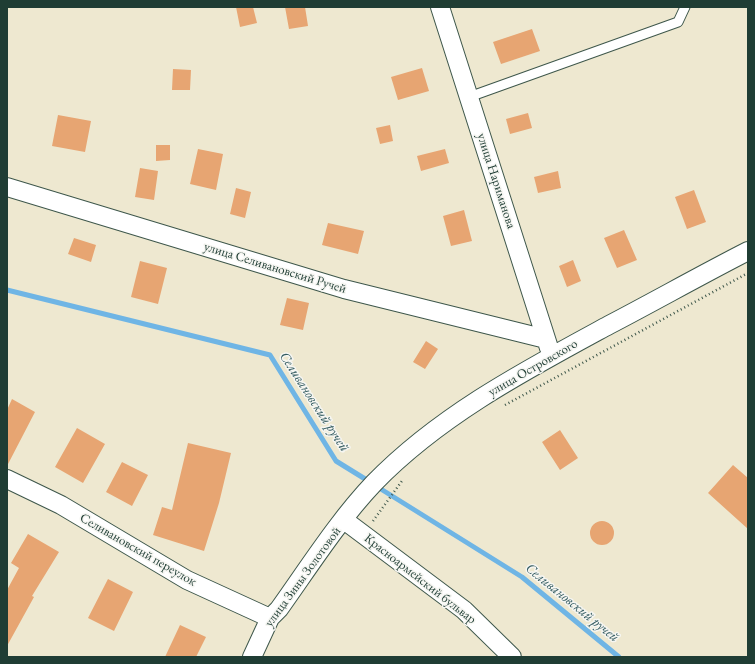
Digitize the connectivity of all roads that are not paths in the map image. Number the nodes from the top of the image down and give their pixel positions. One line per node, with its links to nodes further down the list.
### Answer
1 (440, 7): 3 (street, улица Нариманова)
2 (685, 7): 3 (lane)
3 (469, 97): 6 (street, улица Нариманова)
4 (7, 187): 6 (street, улица Селивановский Ручей)
5 (748, 251): 6 (street, улица Островского)
6 (549, 348): 8 (street, улица Островского)
7 (7, 479): 9 (street, Селивановский переулок)
8 (344, 520): 9 (street, улица Зины Золотовой); 11 (street, Красноармейский бульвар)
9 (270, 618): 10 (street, улица Зины Золотовой)
10 (252, 657)
11 (512, 657)

